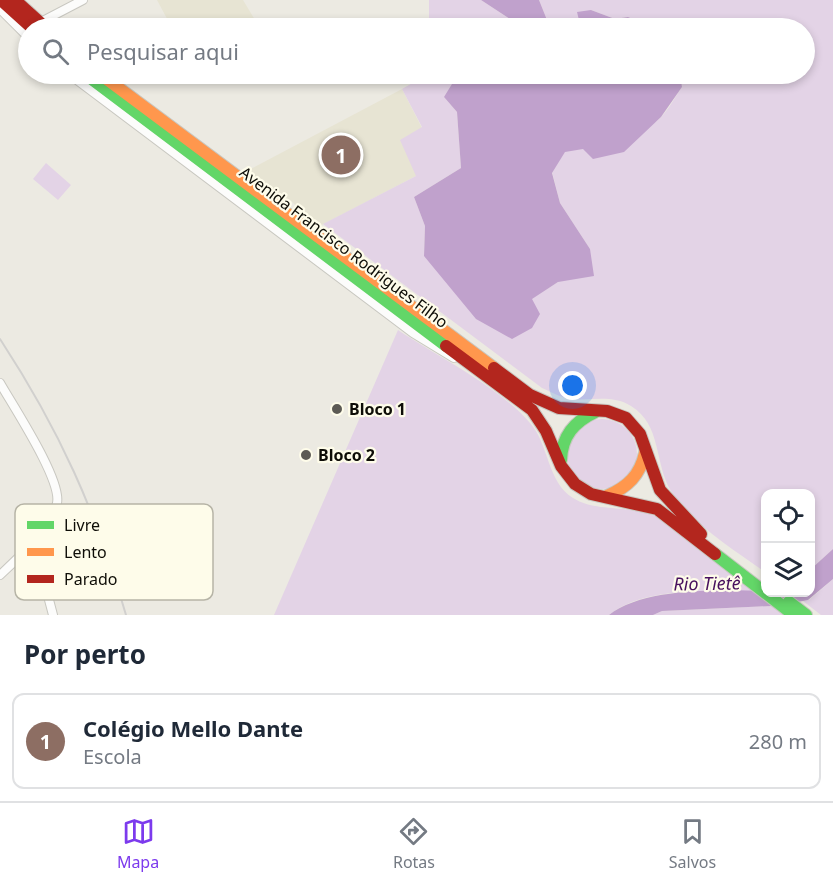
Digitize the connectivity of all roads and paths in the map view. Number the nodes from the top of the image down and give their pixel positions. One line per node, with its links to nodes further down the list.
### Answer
1 (1, 0): 5 (main road)
2 (15, 0): 6 (main road)
3 (83, 0): 7 (street)
4 (0, 9): 8 (street)
5 (22, 18)
6 (27, 18)
7 (53, 18)
8 (18, 19)
9 (82, 84): 13 (street)
10 (98, 84): 13 (main road, Avenida Francisco Rodrigues Filho)
11 (113, 84): 14 (main road, Avenida Francisco Rodrigues Filho)
12 (0, 383): 18 (street)
13 (516, 398): 16 (main road, Avenida Francisco Rodrigues Filho)
14 (597, 412): 15 (main road, Avenida Francisco Rodrigues Filho); 16 (main road)
15 (645, 450): 17 (main road); 21 (main road, Avenida Francisco Rodrigues Filho)
16 (562, 464): 17 (main road, Avenida Francisco Rodrigues Filho)
17 (606, 496): 21 (main road, Avenida Francisco Rodrigues Filho)
18 (57, 504)
19 (15, 559): 20 (street)
20 (0, 575)
21 (749, 577): 22 (main road, Avenida Francisco Rodrigues Filho); 26 (main road, Avenida Francisco Rodrigues Filho)
22 (761, 583)
23 (783, 597): 27 (main road)
24 (49, 600): 25 (street)
25 (53, 615)
26 (794, 615)
27 (806, 615)

